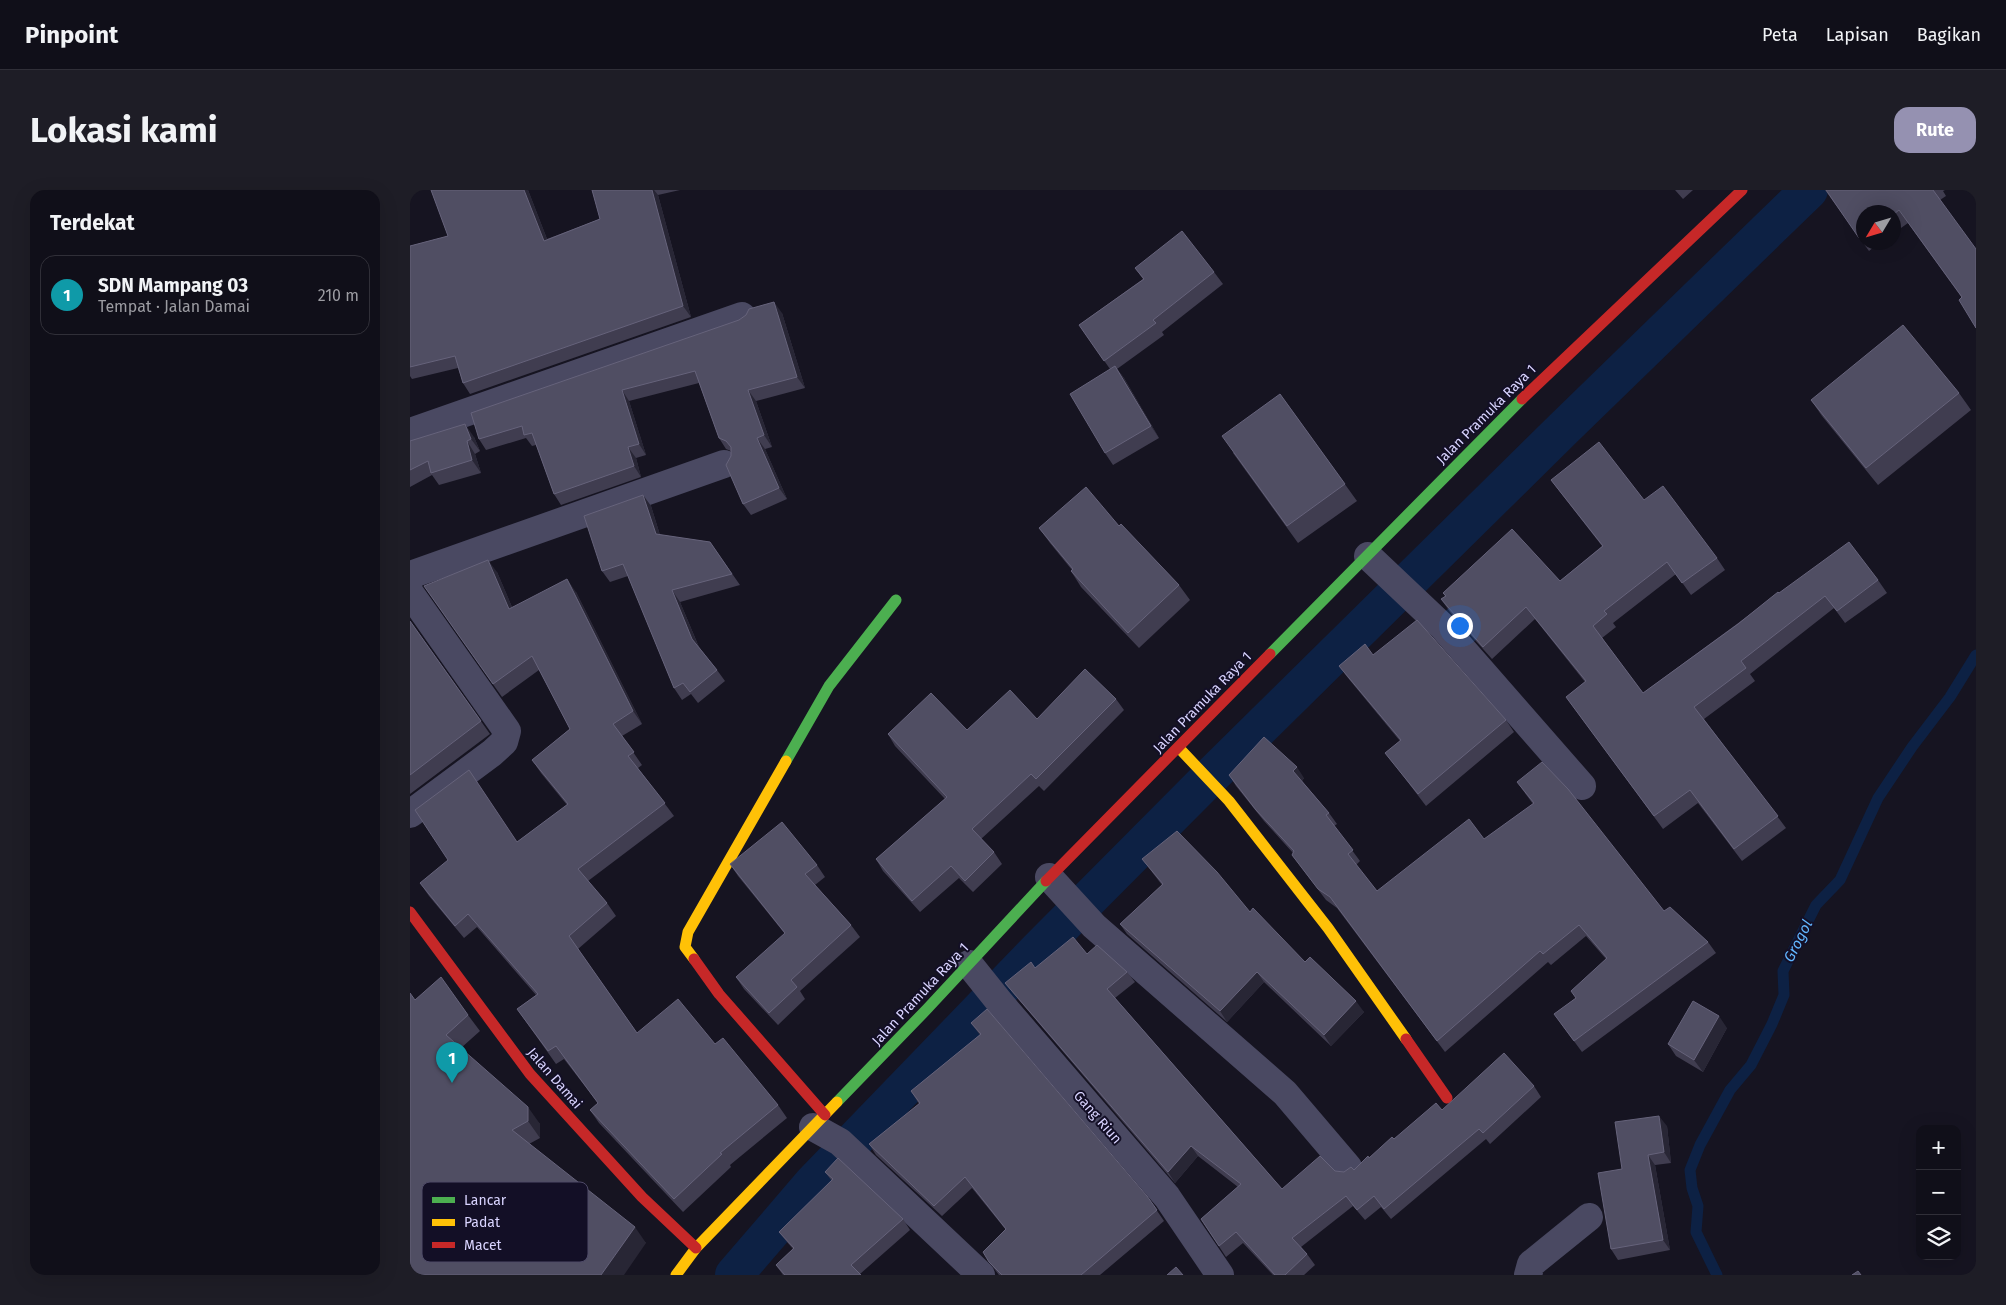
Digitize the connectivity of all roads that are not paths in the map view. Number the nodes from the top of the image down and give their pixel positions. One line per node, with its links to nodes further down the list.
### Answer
1 (1742, 190): 5 (street, Jalan Pramuka Raya 1)
2 (742, 316): 3 (street)
3 (410, 432)
4 (724, 464): 6 (street)
5 (1368, 556): 9 (street, Jalan Pramuka Raya 1); 10 (street)
6 (410, 575)
7 (410, 593): 11 (street)
8 (896, 600): 16 (street)
9 (1178, 748): 12 (street, Jalan Pramuka Raya 1); 15 (street)
10 (1582, 786)
11 (410, 814)
12 (1058, 886): 14 (street, Jalan Pramuka Raya 1); 17 (street)
13 (410, 912): 19 (street, Jalan Damai)
14 (985, 984): 16 (street, Jalan Pramuka Raya 1); 22 (street, Gang Riun)
15 (1447, 1098)
16 (819, 1121): 19 (street, Jalan Pramuka Raya 1); 21 (street)
17 (1348, 1168)
18 (1589, 1217): 23 (street)
19 (696, 1248): 20 (street, Jalan Pramuka Raya 1)
20 (676, 1275)
21 (982, 1275)
22 (1220, 1275)
23 (1528, 1275)

